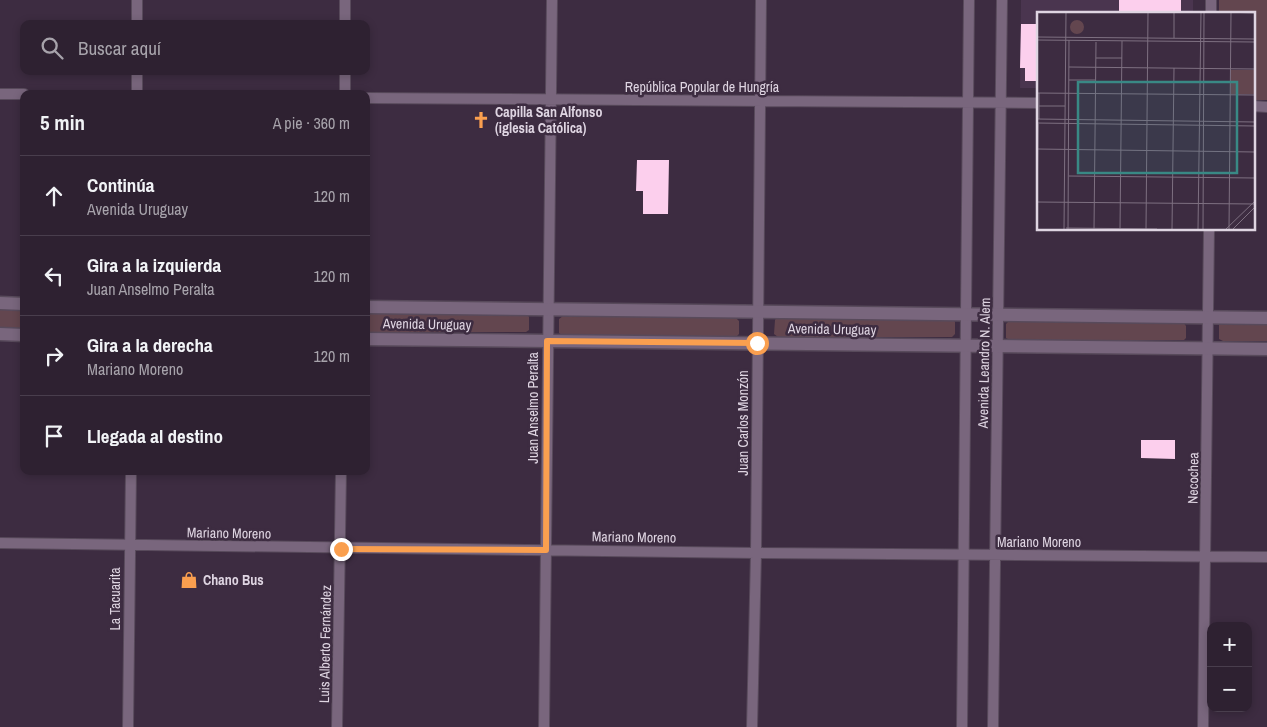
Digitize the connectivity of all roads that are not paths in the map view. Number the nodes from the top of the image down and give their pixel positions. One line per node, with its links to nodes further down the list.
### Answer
1 (137, 0): 7 (street)
2 (346, 0): 8 (street)
3 (552, 0): 16 (street, Juan Anselmo Peralta)
4 (761, 0): 17 (street, Juan Carlos Monzón)
5 (970, 0): 18 (street, Avenida Leandro N. Alem)
6 (1002, 0): 19 (street, Avenida Leandro N. Alem)
7 (137, 20)
8 (345, 20)
9 (137, 75): 11 (street)
10 (345, 75): 12 (street)
11 (137, 90)
12 (344, 90)
13 (0, 94): 14 (street)
14 (20, 94)
15 (370, 98): 16 (street, República Popular de Hungría)
16 (551, 100): 17 (street, República Popular de Hungría); 27 (street, Juan Anselmo Peralta)
17 (760, 101): 18 (street, República Popular de Hungría); 28 (street, Juan Carlos Monzón)
18 (969, 103): 19 (street, República Popular de Hungría); 29 (street, Avenida Leandro N. Alem)
19 (1001, 103): 20 (street, República Popular de Hungría); 30 (street, Avenida Leandro N. Alem)
20 (1037, 103)
21 (1254, 106): 22 (street)
22 (1267, 107)
23 (1209, 230): 31 (street, Necochea)
24 (0, 303): 25 (street)
25 (20, 304)
26 (370, 308): 27 (street, Avenida Uruguay)
27 (548, 310): 28 (street, Avenida Uruguay); 36 (street, Juan Anselmo Peralta)
28 (757, 312): 29 (street, Avenida Uruguay); 37 (street, Juan Carlos Monzón)
29 (966, 314): 30 (street, Avenida Uruguay); 38 (street, Avenida Leandro N. Alem)
30 (998, 314): 31 (street, Avenida Uruguay); 39 (street, Avenida Leandro N. Alem)
31 (1208, 317): 32 (street, Avenida Uruguay); 40 (street, Necochea)
32 (1267, 318)
33 (0, 334): 34 (street)
34 (20, 335)
35 (370, 339): 36 (street, Avenida Uruguay)
36 (547, 341): 37 (street, Avenida Uruguay); 47 (street, Juan Anselmo Peralta)
37 (757, 343): 38 (street, Avenida Uruguay); 48 (street, Juan Carlos Monzón)
38 (965, 345): 39 (street, Avenida Uruguay); 49 (street, Avenida Leandro N. Alem)
39 (998, 346): 40 (street, Avenida Uruguay); 50 (street, Avenida Leandro N. Alem)
40 (1208, 348): 41 (street, Avenida Uruguay); 51 (street, Necochea)
41 (1267, 349)
42 (131, 475): 45 (street, La Tacuarita)
43 (341, 475): 46 (street, Luis Alberto Fernández)
44 (0, 543): 45 (street, Mariano Moreno)
45 (130, 546): 46 (street, Mariano Moreno); 53 (street, La Tacuarita)
46 (341, 549): 47 (street, Mariano Moreno); 54 (street, Luis Alberto Fernández)
47 (546, 550): 48 (street, Mariano Moreno); 55 (street, Juan Anselmo Peralta)
48 (756, 553): 49 (street, Mariano Moreno); 56 (street, Juan Carlos Monzón)
49 (964, 555): 50 (street, Mariano Moreno); 57 (street, Avenida Leandro N. Alem)
50 (995, 556): 51 (street, Mariano Moreno); 58 (street, Avenida Leandro N. Alem)
51 (1206, 556): 52 (street, Mariano Moreno); 59 (street, Necochea)
52 (1267, 557)
53 (128, 727)
54 (337, 727)
55 (544, 727)
56 (752, 727)
57 (962, 727)
58 (993, 727)
59 (1203, 727)

